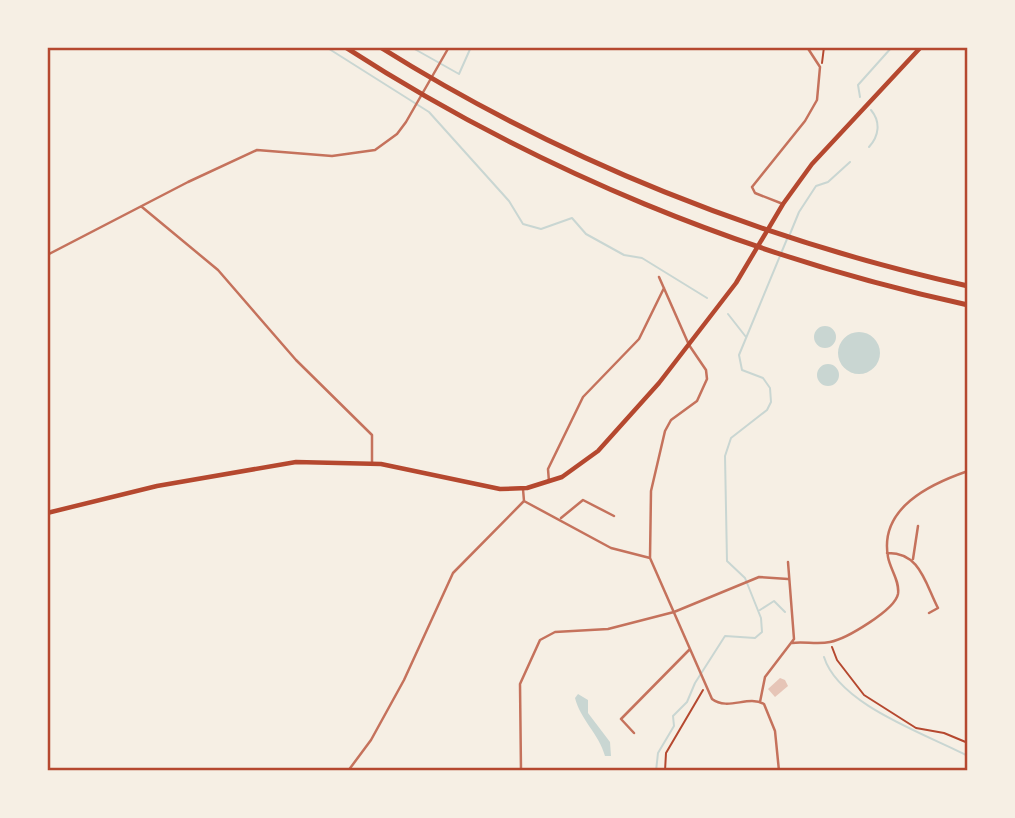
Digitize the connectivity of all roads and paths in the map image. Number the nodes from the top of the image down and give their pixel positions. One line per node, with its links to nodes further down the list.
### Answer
1 (345, 47): 14 (highway)
2 (380, 47): 12 (highway)
3 (449, 47): 9 (street)
4 (807, 47): 7 (street)
5 (824, 47): 7 (path)
6 (921, 47): 8 (main road)
7 (820, 67): 8 (street)
8 (783, 204): 15 (main road)
9 (141, 207): 10 (street); 16 (street)
10 (47, 254)
11 (659, 277): 13 (street)
12 (968, 286)
13 (664, 287): 15 (street); 18 (street)
14 (968, 305)
15 (689, 345): 18 (main road); 26 (street)
16 (372, 463): 19 (main road); 21 (main road)
17 (968, 471): 25 (street)
18 (549, 482): 19 (main road)
19 (523, 489): 20 (street)
20 (524, 501): 23 (street); 39 (street)
21 (47, 513)
22 (614, 516): 23 (street)
23 (560, 519): 26 (street)
24 (918, 526): 27 (street)
25 (887, 553): 27 (street); 32 (street)
26 (650, 558): 30 (street)
27 (913, 559): 31 (street)
28 (788, 562): 29 (street)
29 (788, 579): 30 (street); 33 (street)
30 (674, 612): 34 (street); 40 (street)
31 (929, 613)
32 (830, 642): 33 (street); 38 (path)
33 (792, 643): 36 (street)
34 (690, 649): 35 (street); 37 (street)
35 (705, 686): 36 (street); 41 (path)
36 (760, 702): 42 (street)
37 (634, 733)
38 (968, 743)
39 (348, 771)
40 (521, 771)
41 (665, 771)
42 (779, 771)

